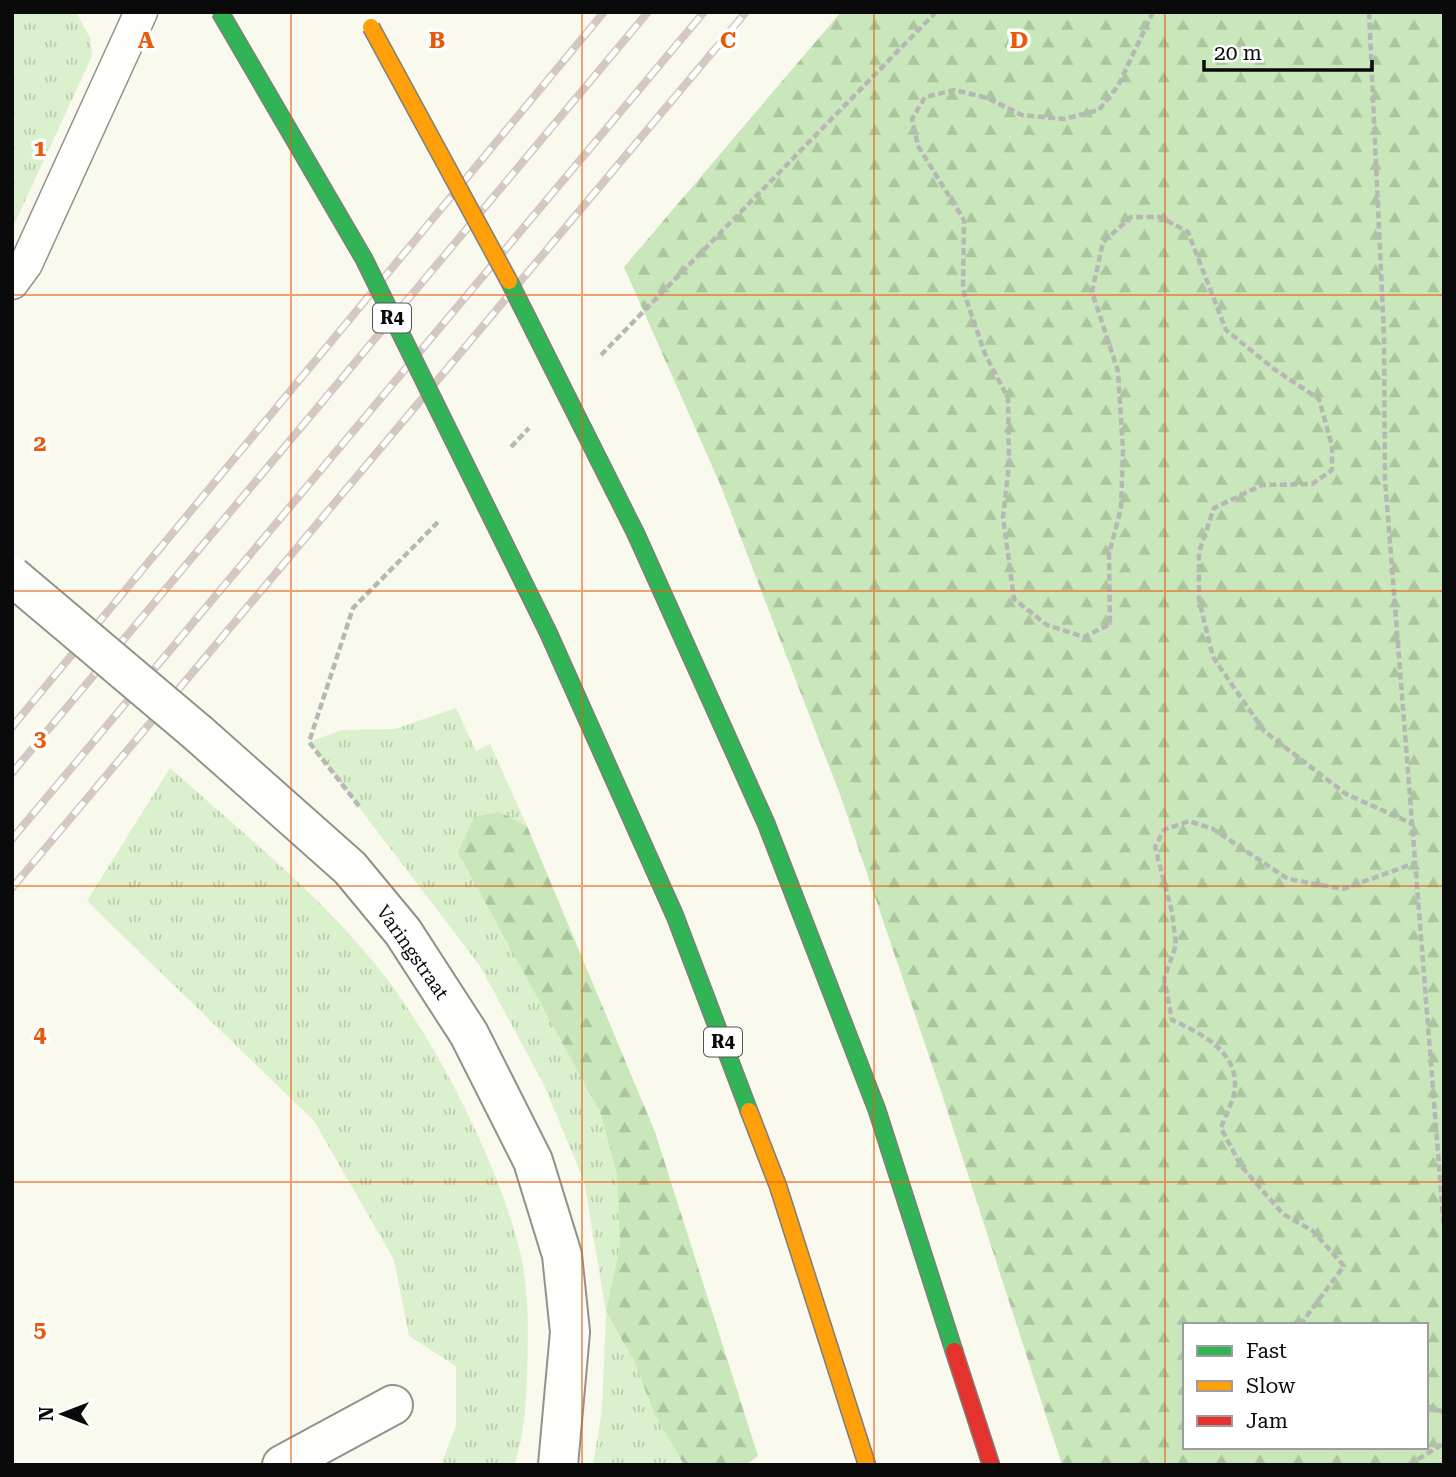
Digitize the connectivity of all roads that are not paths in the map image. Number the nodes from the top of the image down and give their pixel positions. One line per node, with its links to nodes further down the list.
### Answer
1 (141, 12): 5 (lane)
2 (220, 12): 10 (highway, R4, bridge)
3 (362, 12): 4 (highway)
4 (369, 20): 11 (highway, bridge)
5 (12, 283)
6 (12, 576): 9 (street, Varingstraat, bridge)
7 (393, 1405): 8 (street)
8 (282, 1465)
9 (558, 1465)
10 (867, 1465)
11 (991, 1465)

